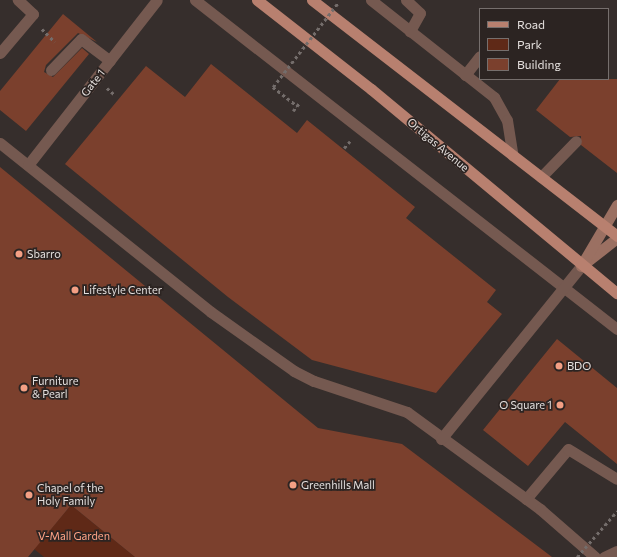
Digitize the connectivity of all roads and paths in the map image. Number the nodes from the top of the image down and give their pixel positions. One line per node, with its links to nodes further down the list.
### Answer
1 (18, 0): 10 (street)
2 (157, 0): 12 (street, Gate 1)
3 (195, 0): 25 (street)
4 (257, 0): 24 (main road, Ortigas Avenue)
5 (312, 0): 18 (main road)
6 (371, 0): 9 (street)
7 (406, 0): 9 (street)
8 (338, 3): 15 (path, bridge)
9 (410, 31): 14 (street)
10 (0, 53)
11 (479, 57): 14 (street)
12 (110, 61): 13 (street); 19 (street, Gate 1)
13 (51, 70)
14 (465, 74): 18 (street)
15 (293, 111)
16 (576, 141): 20 (street)
17 (0, 143): 19 (street)
18 (513, 156): 20 (main road)
19 (28, 165): 28 (street)
20 (541, 177): 22 (main road)
21 (617, 205): 22 (main road)
22 (602, 224): 23 (main road); 24 (main road)
23 (617, 237): 24 (main road)
24 (581, 266): 25 (street); 26 (main road, Ortigas Avenue)
25 (563, 289): 27 (street); 28 (street)
26 (617, 293)
27 (617, 329)
28 (441, 439): 30 (street)
29 (617, 479): 30 (street)
30 (526, 499): 34 (street)
31 (617, 510): 33 (path, bridge)
32 (617, 551): 35 (street)
33 (577, 557)
34 (595, 557)
35 (604, 557)

